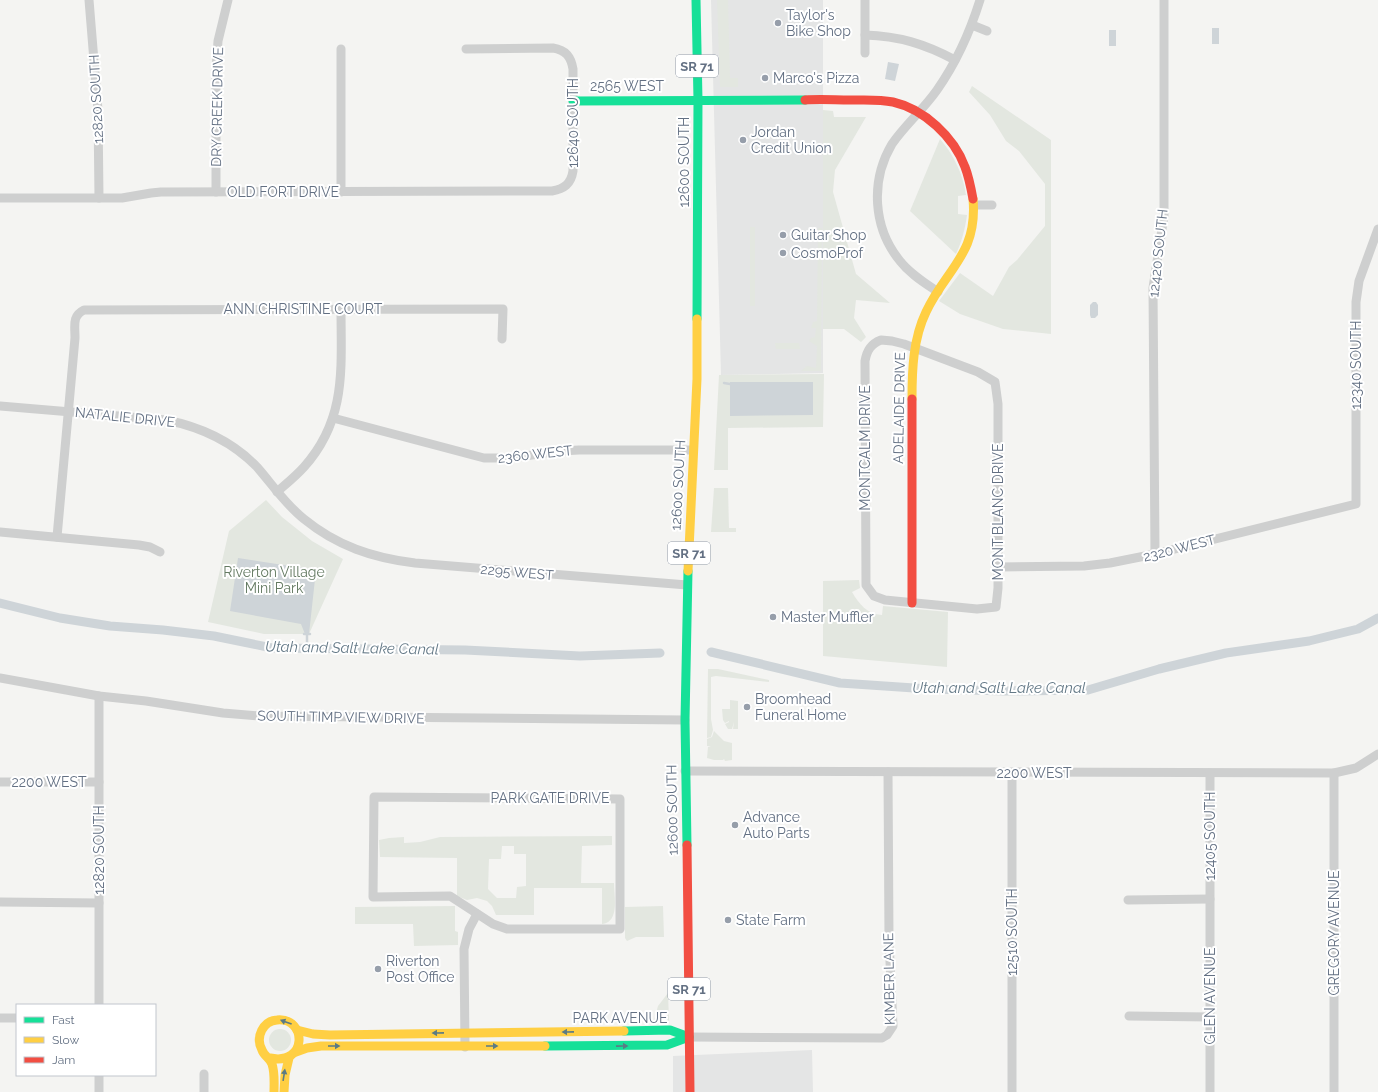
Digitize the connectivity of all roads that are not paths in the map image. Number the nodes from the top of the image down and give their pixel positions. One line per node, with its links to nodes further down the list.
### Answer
1 (89, 0): 21 (street, 12820 SOUTH)
2 (228, 0): 18 (street, DRY CREEK DRIVE)
3 (696, 0): 14 (street, 12600 SOUTH / SR 71)
4 (865, 0): 9 (street)
5 (980, 0): 7 (street)
6 (1164, 0): 39 (street, 12420 SOUTH)
7 (972, 25): 8 (street); 13 (street)
8 (987, 31)
9 (865, 35): 12 (street); 13 (street)
10 (341, 48): 19 (street)
11 (466, 48): 15 (street, 12640 SOUTH)
12 (865, 53)
13 (955, 60): 16 (street)
14 (698, 100): 15 (street, 2565 WEST); 16 (street, 2565 WEST); 32 (street, 12600 SOUTH / SR 71)
15 (573, 101): 17 (street, 12640 SOUTH)
16 (918, 114): 22 (street, ADELAIDE DRIVE); 25 (street)
17 (565, 187): 19 (street, OLD FORT DRIVE)
18 (216, 192): 19 (street, OLD FORT DRIVE); 21 (street, OLD FORT DRIVE)
19 (341, 192)
20 (0, 198): 21 (street, OLD FORT DRIVE)
21 (99, 198)
22 (974, 205): 23 (street); 25 (street, ADELAIDE DRIVE)
23 (992, 205)
24 (1378, 229): 34 (street, 12340 SOUTH)
25 (938, 292): 28 (street, ADELAIDE DRIVE)
26 (341, 309): 27 (street, ANN CHRISTINE COURT); 30 (street, ANN CHRISTINE COURT); 31 (street)
27 (502, 339)
28 (914, 349): 40 (street, MONT BLANC DRIVE); 42 (street, MONTCALM DRIVE); 43 (street, ADELAIDE DRIVE)
29 (0, 406): 30 (street, NATALIE DRIVE)
30 (68, 412): 33 (street, NATALIE DRIVE); 36 (street)
31 (333, 418): 32 (street, 2360 WEST); 33 (street)
32 (693, 450): 41 (street, 12600 SOUTH / SR 71)
33 (277, 492): 37 (street, NATALIE DRIVE)
34 (1356, 504): 39 (street, 2320 WEST)
35 (0, 532): 36 (street)
36 (57, 537): 38 (street)
37 (349, 547): 41 (street, 2295 WEST)
38 (160, 552)
39 (1155, 554): 40 (street, 2320 WEST)
40 (998, 567): 43 (street, MONT BLANC DRIVE)
41 (687, 585): 46 (street, 12600 SOUTH / SR 71)
42 (874, 596): 43 (street, MONT BLANC DRIVE)
43 (912, 603)
44 (0, 678): 45 (street, SOUTH TIMP VIEW DRIVE)
45 (99, 696): 46 (street, SOUTH TIMP VIEW DRIVE); 54 (street, 12820 SOUTH)
46 (685, 720): 48 (street, 12600 SOUTH / SR 71)
47 (1378, 754): 52 (street, 2200 WEST)
48 (685, 771): 49 (street, 2200 WEST); 67 (street, 12600 SOUTH / SR 71)
49 (888, 772): 50 (street, 2200 WEST); 67 (street, KIMBER LANE)
50 (1012, 773): 51 (street, 2200 WEST); 78 (street, 12510 SOUTH)
51 (1210, 773): 52 (street, 2200 WEST); 55 (street, 12405 SOUTH)
52 (1334, 773): 80 (street, GREGORY AVENUE)
53 (0, 782): 54 (street, 2200 WEST)
54 (99, 782): 58 (street, 12820 SOUTH)
55 (1210, 899): 56 (street); 62 (street, GLEN AVENUE)
56 (1128, 900)
57 (0, 902): 58 (street)
58 (99, 903): 60 (street, 12820 SOUTH)
59 (477, 914): 59 (street, PARK GATE DRIVE); 66 (street)
60 (99, 1004)
61 (1129, 1016): 62 (street)
62 (1210, 1017): 79 (street, GLEN AVENUE)
63 (0, 1018): 64 (street)
64 (16, 1018)
65 (297, 1030): 66 (street, PARK AVENUE, one-way to 65); 69 (street); 70 (street, PARK AVENUE, one-way to 70)
66 (465, 1033): 67 (street, PARK AVENUE, one-way to 66); 68 (street)
67 (690, 1037): 68 (street, PARK AVENUE, one-way to 67); 77 (street, 12600 SOUTH / SR 71)
68 (465, 1046): 69 (street, PARK AVENUE, one-way to 68)
69 (292, 1055): 70 (street, PARK AVENUE); 76 (street, one-way to 69)
70 (270, 1058): 75 (street, PARK AVENUE)
71 (204, 1074): 74 (street)
72 (99, 1076): 73 (street)
73 (99, 1092)
74 (204, 1092)
75 (274, 1092)
76 (284, 1092)
77 (690, 1092)
78 (1012, 1092)
79 (1210, 1092)
80 (1334, 1092)

